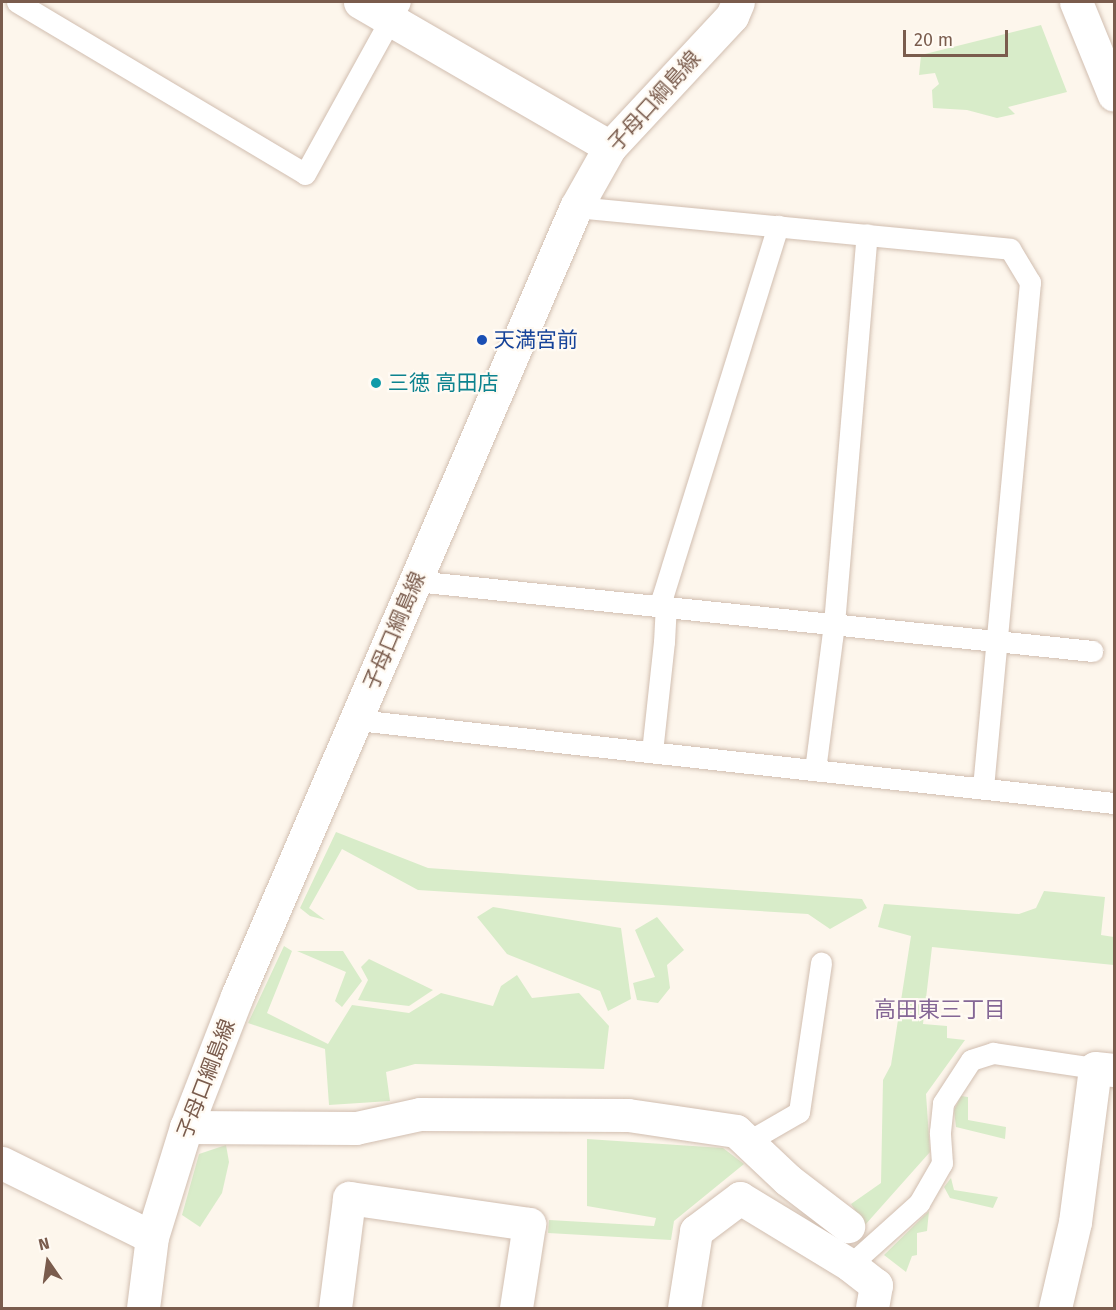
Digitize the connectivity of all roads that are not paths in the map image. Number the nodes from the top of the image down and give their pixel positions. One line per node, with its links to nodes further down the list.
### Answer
1 (17, 2): 5 (lane)
2 (360, 2): 5 (street)
3 (738, 2): 7 (street, 子母口綱島線)
4 (1076, 2): 6 (street)
5 (395, 10): 7 (street)
6 (1114, 95)
7 (610, 147): 8 (street, 子母口綱島線)
8 (576, 207): 9 (lane); 11 (street, 子母口綱島線)
9 (778, 226): 10 (lane); 12 (lane)
10 (867, 234): 13 (lane); 14 (lane)
11 (415, 581): 12 (lane); 16 (street, 子母口綱島線)
12 (666, 606): 13 (lane); 17 (lane)
13 (834, 624): 14 (lane); 18 (lane)
14 (995, 641): 15 (lane); 19 (lane)
15 (1092, 651)
16 (357, 720): 17 (lane); 23 (street, 子母口綱島線)
17 (652, 752): 18 (lane)
18 (815, 770): 19 (lane)
19 (983, 788): 20 (lane)
20 (1114, 803)
21 (821, 963): 24 (lane)
22 (1105, 1069): 28 (lane); 34 (street)
23 (186, 1127): 24 (street); 27 (street, 子母口綱島線)
24 (747, 1142): 26 (street)
25 (2, 1162): 27 (street)
26 (848, 1226)
27 (152, 1237): 29 (street, 子母口綱島線)
28 (850, 1265): 32 (street); 33 (street)
29 (142, 1308)
30 (335, 1308): 31 (street)
31 (516, 1308)
32 (684, 1308)
33 (872, 1308)
34 (1055, 1308)

